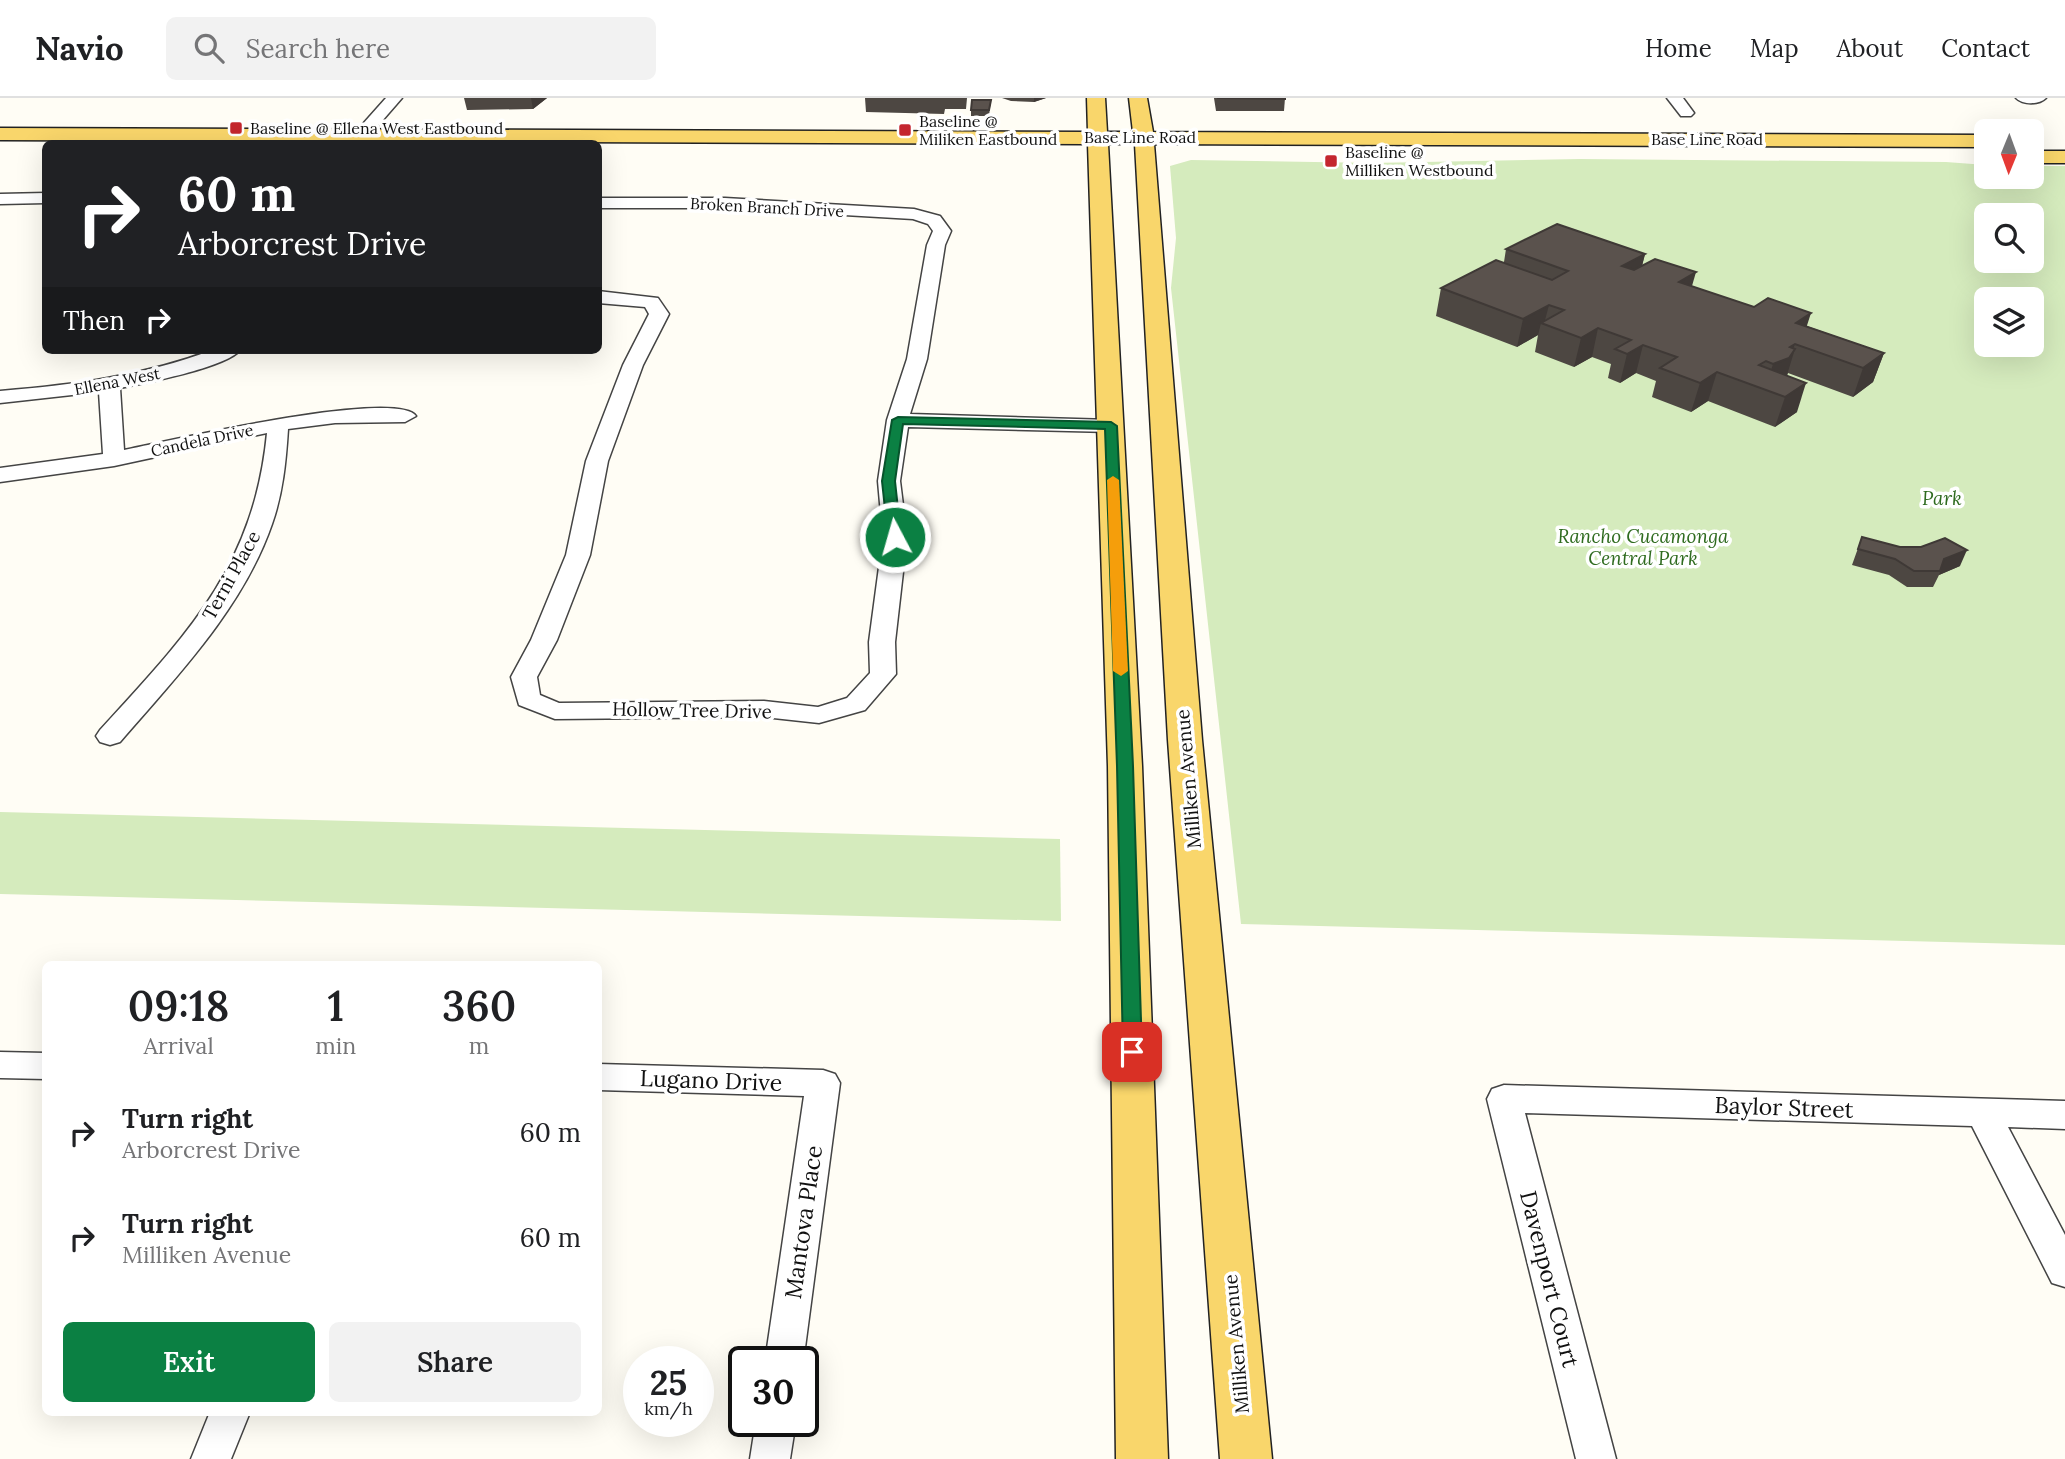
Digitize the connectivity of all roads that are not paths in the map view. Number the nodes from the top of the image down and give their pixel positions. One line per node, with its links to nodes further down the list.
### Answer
1 (394, 98): 9 (street)
2 (1096, 98): 15 (main road)
3 (1138, 98): 16 (main road, Milliken Avenue)
4 (1675, 98): 7 (street)
5 (2024, 98): 6 (street)
6 (2038, 98)
7 (1686, 113)
8 (0, 134): 9 (main road, Base Line Road)
9 (357, 139): 10 (main road, Base Line Road)
10 (463, 140)
11 (602, 141): 15 (main road, Base Line Road)
12 (1974, 141): 16 (main road, Base Line Road)
13 (2044, 142): 14 (main road)
14 (2065, 142)
15 (1098, 146): 16 (main road, Base Line Road); 19 (main road, Base Line Road); 33 (main road)
16 (1144, 146): 20 (main road, Base Line Road); 51 (main road, Milliken Avenue)
17 (0, 147): 18 (main road)
18 (42, 147)
19 (602, 152)
20 (1974, 156)
21 (2044, 157): 22 (main road)
22 (2065, 157)
23 (0, 198): 24 (street)
24 (42, 198)
25 (602, 203): 31 (street, Broken Branch Drive)
26 (602, 297): 31 (street, Hollow Tree Drive)
27 (218, 354): 28 (street, Ellena West)
28 (109, 385): 29 (street, Ellena West); 34 (street)
29 (0, 397)
30 (405, 416): 32 (street, Candela Drive)
31 (898, 420): 33 (street)
32 (278, 424): 34 (street, Candela Drive); 36 (street, Terni Place)
33 (1111, 426): 50 (main road)
34 (114, 459): 35 (street, Candela Drive)
35 (0, 475)
36 (110, 736)
37 (0, 1065): 38 (street)
38 (42, 1066)
39 (602, 1077): 40 (street, Lugano Drive)
40 (823, 1083): 45 (street, Mantova Place)
41 (1504, 1099): 42 (street, Baylor Street); 52 (street, Davenport Court)
42 (1982, 1112): 43 (street, Baylor Street); 44 (street)
43 (2065, 1115)
44 (2065, 1271)
45 (786, 1346)
46 (228, 1416): 48 (street)
47 (773, 1437): 49 (street)
48 (211, 1459)
49 (770, 1459)
50 (1142, 1459)
51 (1246, 1459)
52 (1596, 1459)

